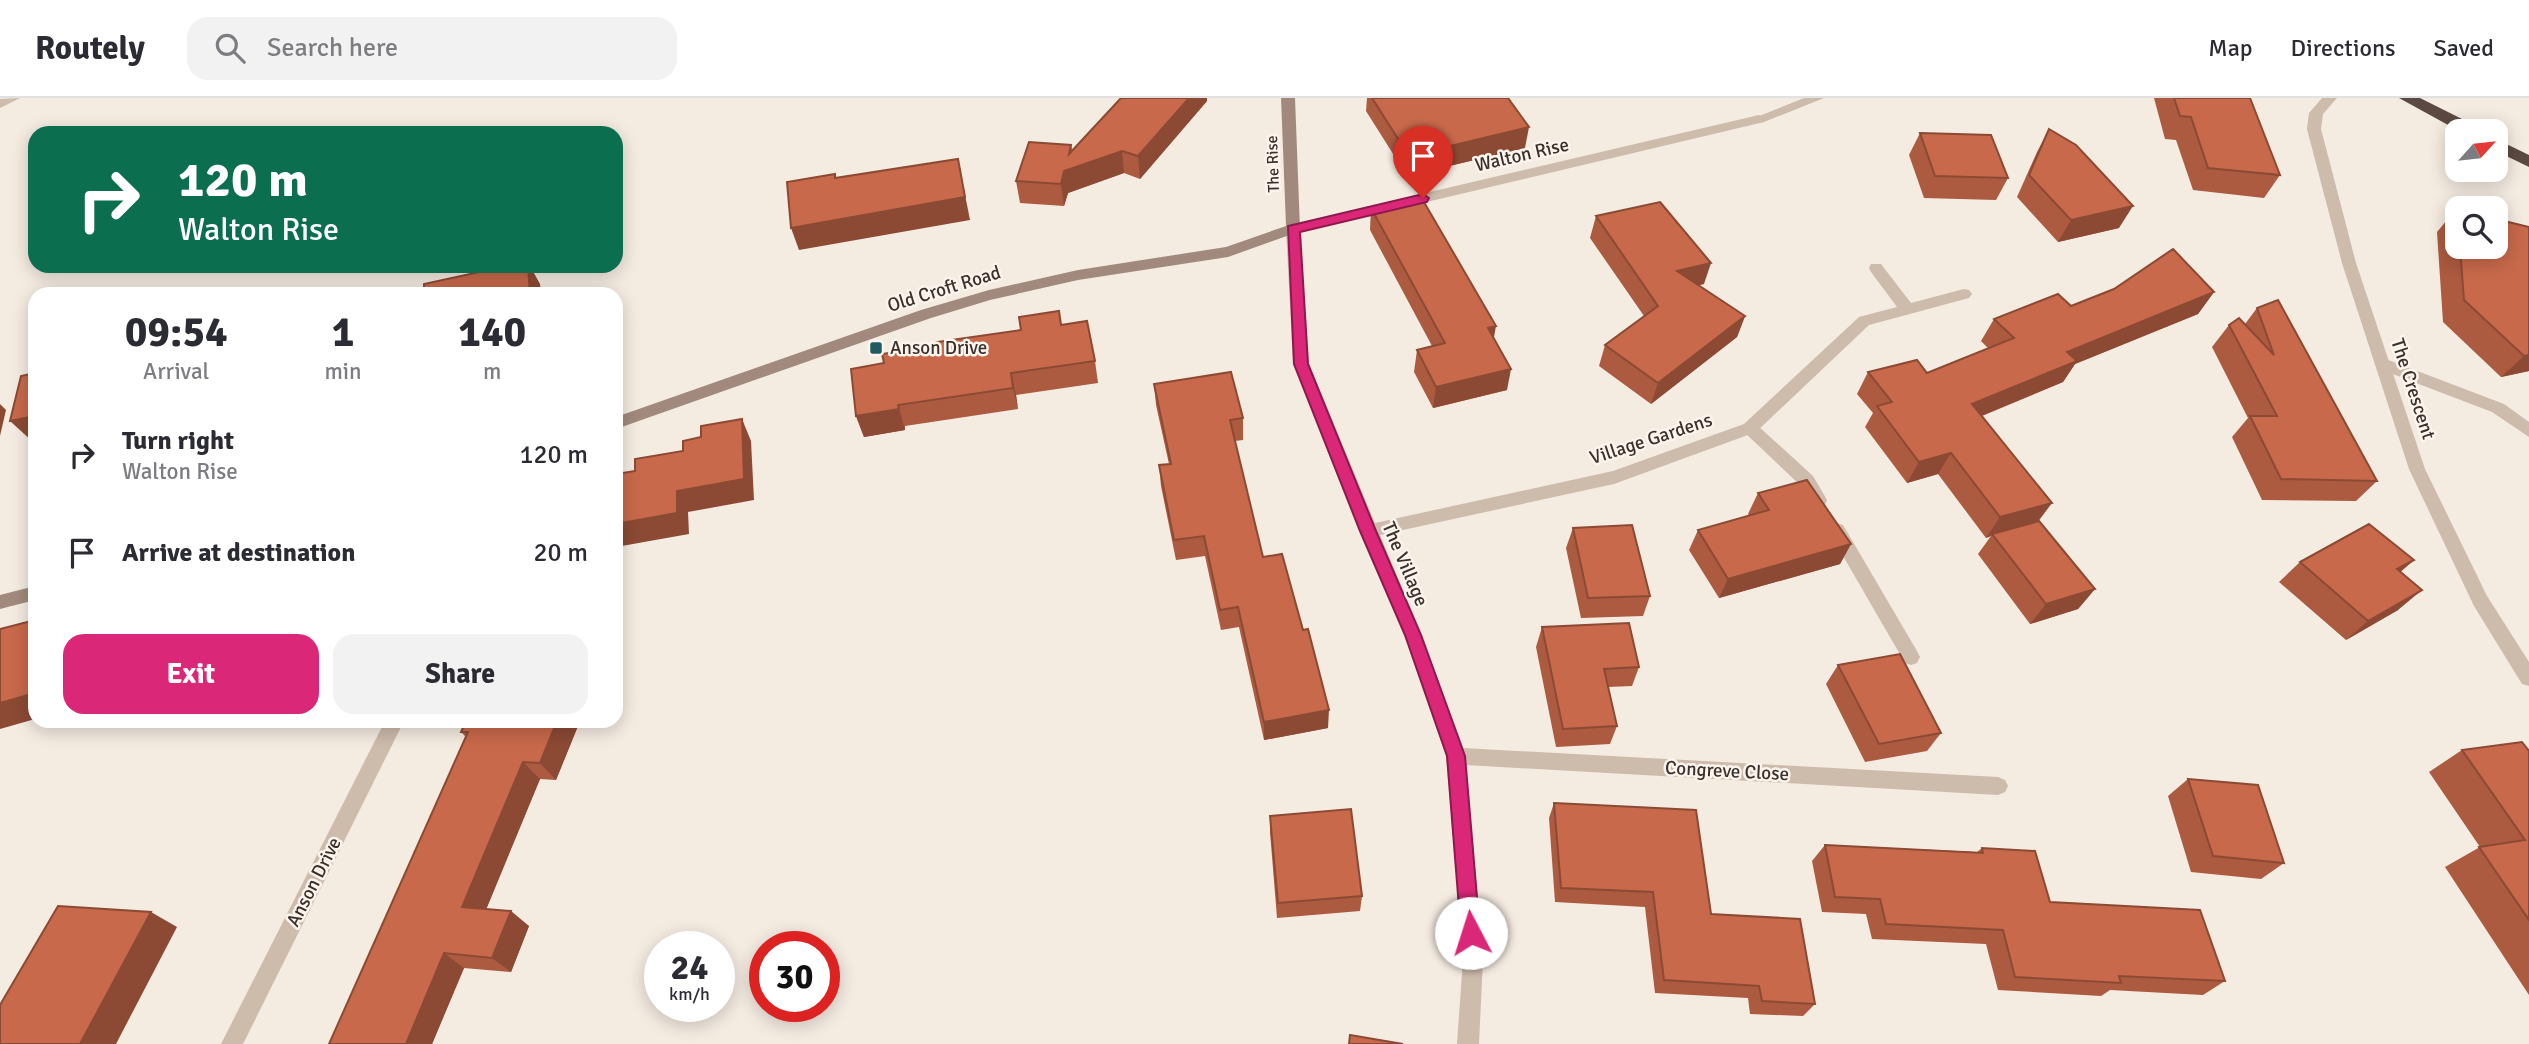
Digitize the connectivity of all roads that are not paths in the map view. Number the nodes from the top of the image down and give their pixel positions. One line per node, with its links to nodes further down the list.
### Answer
1 (13, 98): 6 (street)
2 (1288, 98): 10 (street, The Rise)
3 (1817, 98): 10 (street, Walton Rise)
4 (2330, 98): 14 (street, The Crescent)
5 (2407, 98): 7 (highway)
6 (0, 104)
7 (2448, 119)
8 (2508, 151): 9 (highway)
9 (2529, 162)
10 (1293, 229): 15 (street, Old Croft Road); 18 (street, The Village)
11 (1876, 268): 13 (street)
12 (1964, 294): 13 (street, Village Gardens)
13 (1908, 310): 16 (street, Village Gardens)
14 (2383, 364): 17 (street); 22 (street, The Crescent)
15 (623, 422)
16 (1750, 428): 18 (street, Village Gardens); 21 (street)
17 (2529, 431)
18 (1368, 531): 24 (street, The Village)
19 (28, 595): 20 (street)
20 (0, 602)
21 (1911, 657)
22 (2529, 678)
23 (391, 728): 26 (street, Anson Drive)
24 (1456, 756): 25 (street, Congreve Close); 27 (street, The Village)
25 (1998, 786)
26 (232, 1044)
27 (1468, 1044)

